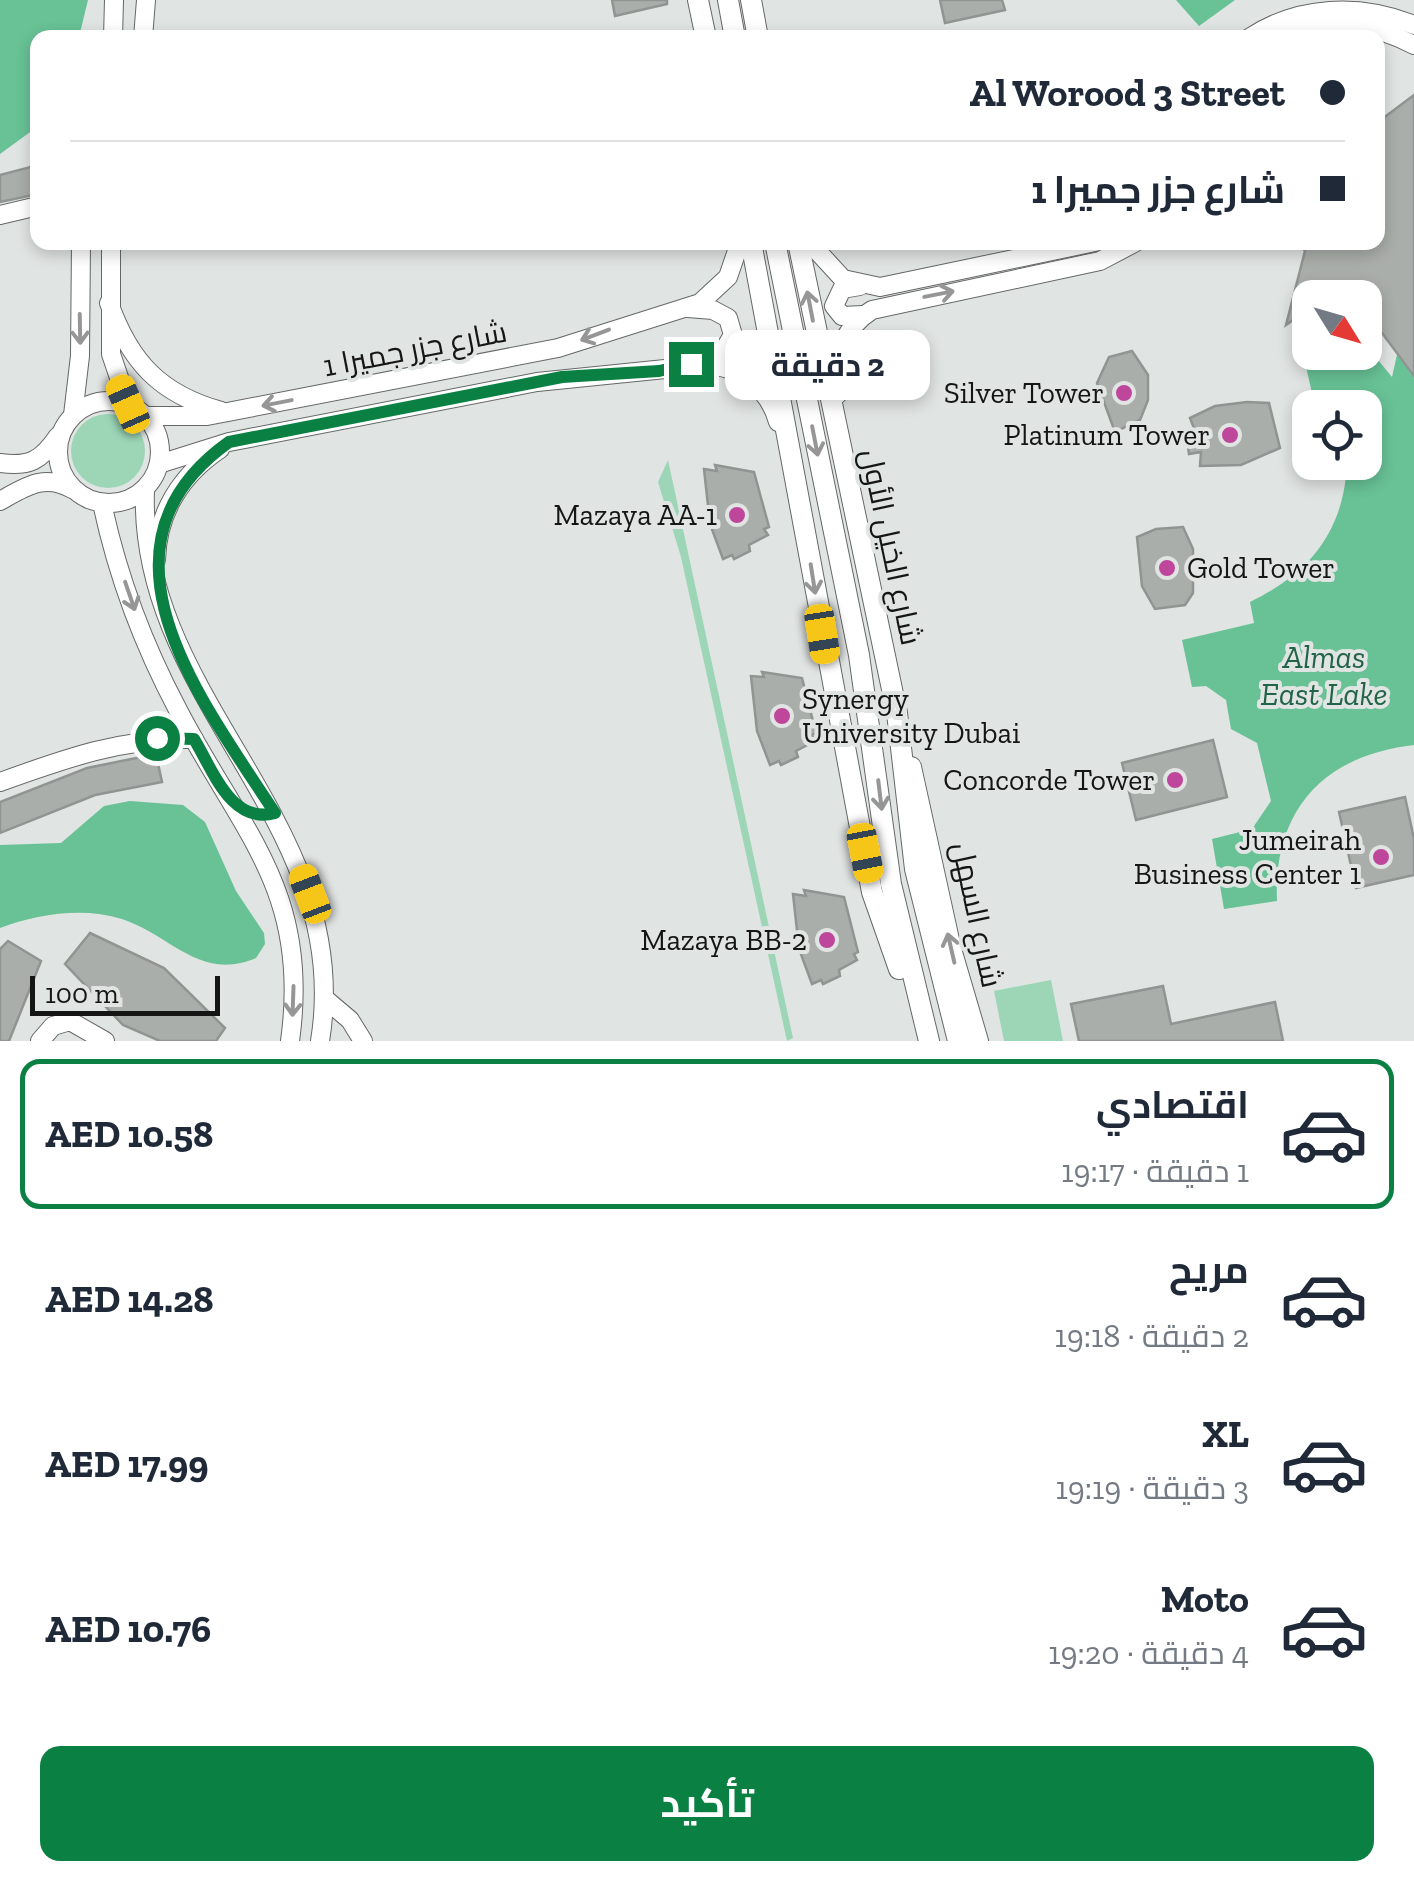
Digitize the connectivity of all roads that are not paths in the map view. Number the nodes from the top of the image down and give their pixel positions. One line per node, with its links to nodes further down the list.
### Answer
1 (114, 0): 7 (street)
2 (146, 0): 8 (street)
3 (698, 0): 9 (main road)
4 (728, 0): 10 (main road)
5 (751, 0): 11 (main road)
6 (1414, 25): 12 (street)
7 (113, 30)
8 (144, 30)
9 (704, 30)
10 (734, 30)
11 (757, 30)
12 (1264, 30)
13 (1308, 30): 14 (street)
14 (1367, 30)
15 (1385, 36): 16 (street)
16 (1414, 45)
17 (30, 208): 18 (street)
18 (0, 215)
19 (81, 250): 36 (street, one-way to 36)
20 (112, 250): 29 (street)
21 (737, 250): 30 (street)
22 (754, 250): 39 (main road)
23 (778, 250): 55 (main road, شارع الخيل الأول, one-way to 55)
24 (800, 250): 37 (main road, شارع الخيل الأول, one-way to 24)
25 (816, 250): 28 (street)
26 (1058, 250): 28 (street)
27 (1122, 250): 31 (street, one-way to 27)
28 (860, 286): 31 (street)
29 (109, 302): 33 (street); 34 (street)
30 (688, 308): 32 (street); 34 (street, شارع جزر جميرا 1, one-way to 34)
31 (864, 315): 37 (street)
32 (691, 364): 38 (street, شارع جزر جميرا 1); 39 (street)
33 (128, 404): 35 (street); 36 (street)
34 (226, 412): 35 (street, شارع جزر جميرا 1)
35 (147, 416): 41 (street)
36 (68, 422): 40 (street); 42 (street)
37 (834, 428): 50 (main road, شارع الخيل الأول)
38 (229, 442): 41 (street, شارع جزر جميرا 1); 46 (street)
39 (794, 462): 55 (main road, one-way to 55)
40 (0, 463)
41 (159, 464): 43 (street)
42 (72, 489): 44 (street); 45 (street)
43 (145, 490): 45 (street); 46 (street)
44 (0, 501)
45 (102, 503): 47 (street, one-way to 47)
46 (155, 581): 53 (street)
47 (177, 710): 48 (street); 49 (street)
48 (145, 738): 49 (street); 51 (street)
49 (194, 739): 52 (street)
50 (902, 744): 62 (main road, شارع الخيل الأول); 63 (main road, شارع السهل, one-way to 50)
51 (0, 782)
52 (237, 808): 53 (street); 58 (street, one-way to 58)
53 (275, 813): 54 (street)
54 (324, 998): 59 (street); 60 (street)
55 (918, 1001): 61 (main road, شارع الخيل الأول)
56 (40, 1041): 57 (street)
57 (105, 1041)
58 (290, 1041)
59 (320, 1041)
60 (363, 1041)
61 (928, 1041)
62 (958, 1041)
63 (978, 1041)

